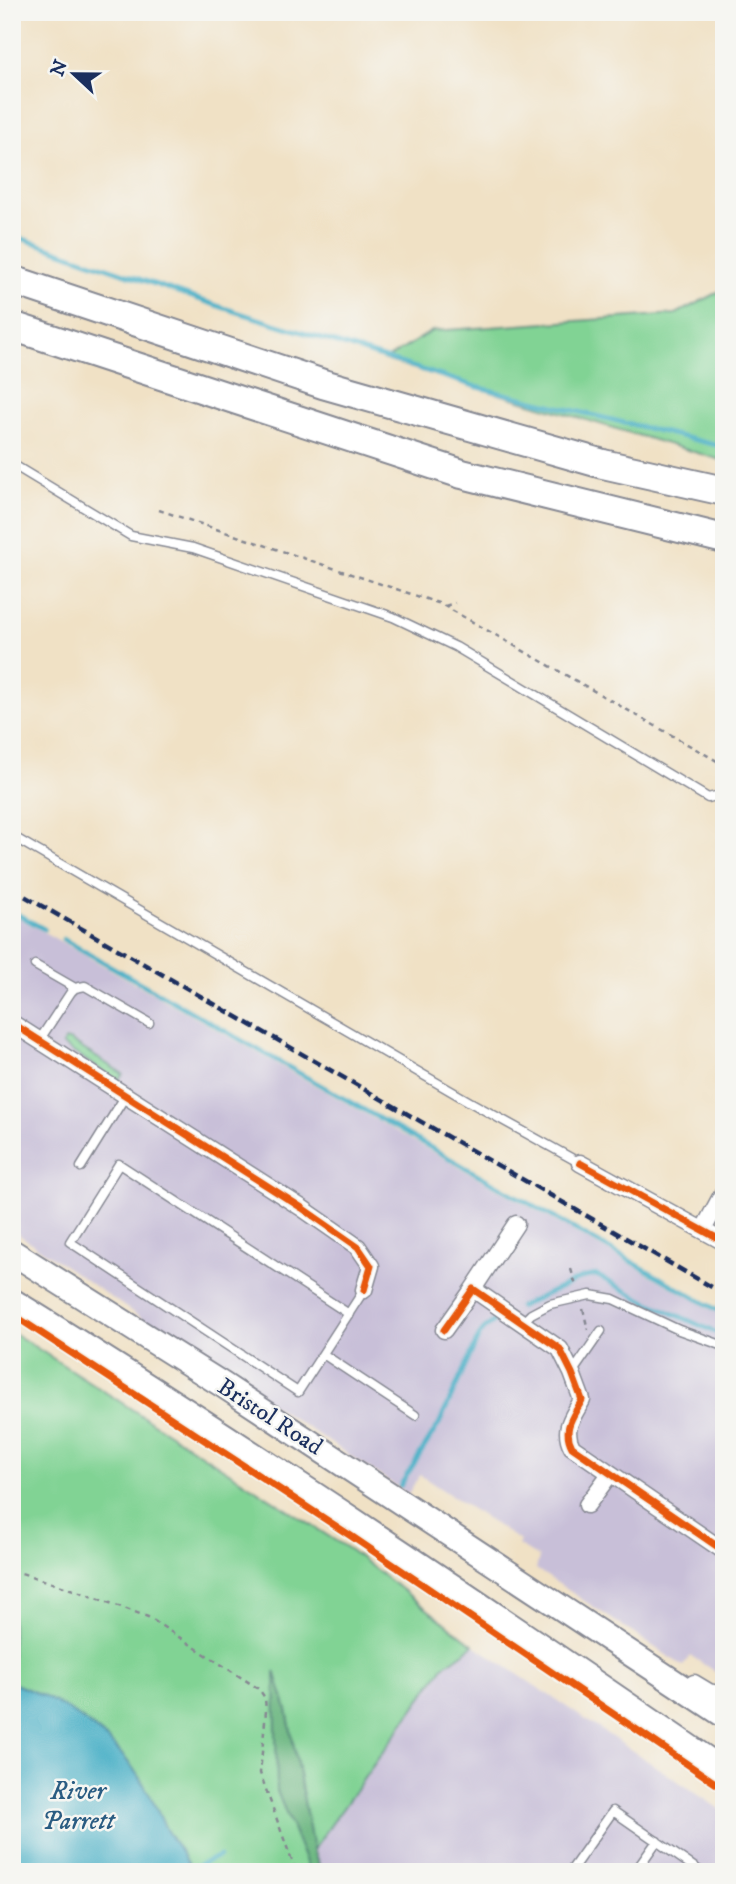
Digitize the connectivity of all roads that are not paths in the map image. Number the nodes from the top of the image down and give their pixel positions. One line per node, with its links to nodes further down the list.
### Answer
1 (12, 280): 4 (highway)
2 (12, 326): 5 (highway)
3 (12, 464): 6 (lane)
4 (724, 491)
5 (724, 539)
6 (724, 794)
7 (12, 836): 14 (lane)
8 (35, 965): 9 (lane)
9 (75, 988): 11 (lane); 12 (lane)
10 (12, 1023): 12 (street)
11 (149, 1023)
12 (40, 1039): 13 (street)
13 (126, 1095): 15 (lane); 23 (street)
14 (580, 1163): 18 (street)
15 (81, 1167)
16 (724, 1191): 18 (street)
17 (516, 1224): 22 (street)
18 (703, 1230): 20 (street)
19 (12, 1238): 29 (street)
20 (724, 1242)
21 (12, 1252): 29 (main road, Bristol Road)
22 (472, 1289): 26 (street); 27 (street)
23 (364, 1290): 25 (lane)
24 (12, 1301): 40 (main road, Bristol Road)
25 (349, 1314): 31 (lane); 31 (lane)
26 (522, 1323): 30 (lane); 32 (street)
27 (444, 1330)
28 (601, 1331): 32 (lane)
29 (141, 1335): 37 (main road, Bristol Road)
30 (724, 1346)
31 (323, 1354): 33 (lane)
32 (572, 1373): 34 (street)
33 (415, 1415)
34 (610, 1474): 35 (street); 36 (street)
35 (587, 1505)
36 (724, 1551)
37 (527, 1584): 38 (street, Bristol Road); 39 (main road, Bristol Road)
38 (724, 1695)
39 (724, 1715)
40 (724, 1771)
41 (657, 1841): 42 (lane); 43 (lane); 44 (lane)
42 (570, 1872)
43 (635, 1872)
44 (701, 1872)

